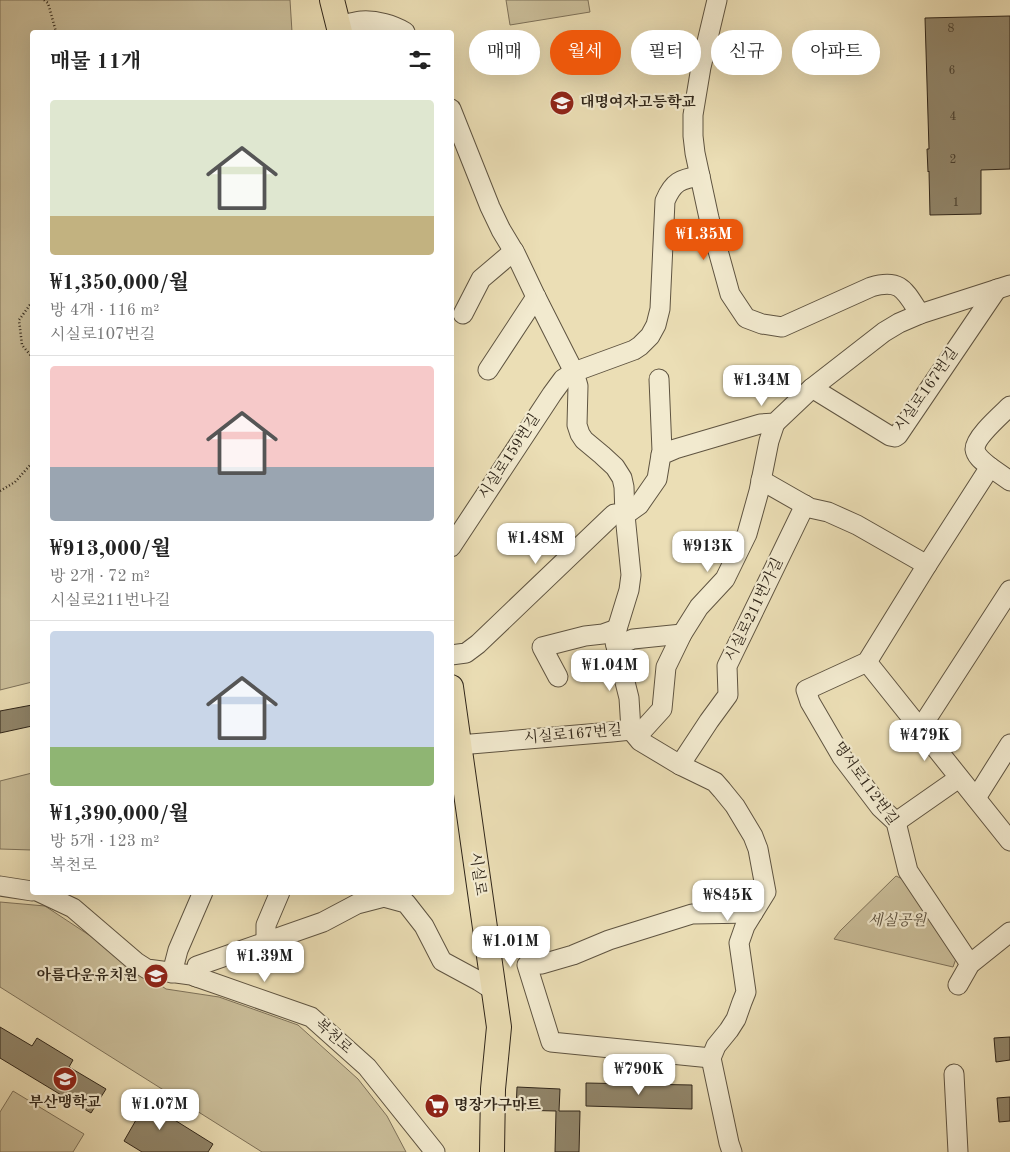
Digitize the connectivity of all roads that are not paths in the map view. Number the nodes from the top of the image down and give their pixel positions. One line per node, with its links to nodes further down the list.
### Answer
1 (332, 0): 3 (main road)
2 (717, 0): 6 (street)
3 (339, 29): 4 (street)
4 (401, 30)
5 (454, 117): 7 (street)
6 (700, 176): 11 (street); 13 (street)
7 (514, 251): 9 (street); 10 (street)
8 (1003, 287): 11 (street, 시실로167번길); 15 (street, 시실로167번길)
9 (536, 297): 12 (street); 13 (street)
10 (463, 314)
11 (920, 314): 15 (street, 시실로167번길)
12 (488, 370)
13 (574, 372): 23 (street); 24 (street, 시실로159번길)
14 (659, 379): 18 (street)
15 (812, 388): 17 (street, 시실로167번길)
16 (1010, 406): 19 (street)
17 (775, 423): 18 (street); 20 (street)
18 (661, 455): 23 (street)
19 (990, 467): 21 (street); 25 (street)
20 (761, 480): 22 (street); 27 (street)
21 (1010, 480)
22 (805, 505): 25 (street); 37 (street, 시실로211번가길)
23 (625, 514): 28 (street); 29 (street)
24 (454, 542)
25 (927, 565): 30 (street)
26 (1010, 590): 33 (street)
27 (682, 634): 28 (street); 34 (street)
28 (616, 637): 31 (street); 34 (street, 시실로167번길)
29 (454, 655)
30 (867, 662): 33 (street); 40 (street, 명서로112번길)
31 (558, 677)
32 (454, 721): 36 (main road, 시실로)
33 (920, 729): 38 (street)
34 (631, 730): 36 (street, 시실로167번길); 37 (street)
35 (1010, 744): 39 (street)
36 (457, 755): 55 (main road, 시실로)
37 (680, 766): 48 (street)
38 (959, 778): 39 (street); 40 (street)
39 (976, 798): 41 (street)
40 (896, 822): 51 (street, 명서로112번길)
41 (1010, 842)
42 (0, 886): 43 (street)
43 (30, 891)
44 (45, 895): 52 (street, 복천로)
45 (203, 895): 52 (street)
46 (279, 895): 50 (street)
47 (363, 898): 50 (street); 55 (street)
48 (753, 913): 56 (street); 56 (street)
49 (1010, 932): 51 (street)
50 (266, 943): 53 (street)
51 (970, 964): 54 (street)
52 (172, 973): 53 (street, 복천로)
53 (196, 977): 58 (street, 복천로)
54 (958, 984)
55 (493, 990): 59 (main road, 시실로)
56 (712, 1058): 60 (street)
57 (954, 1074): 61 (street)
58 (435, 1152)
59 (492, 1152)
60 (732, 1152)
61 (958, 1152)

